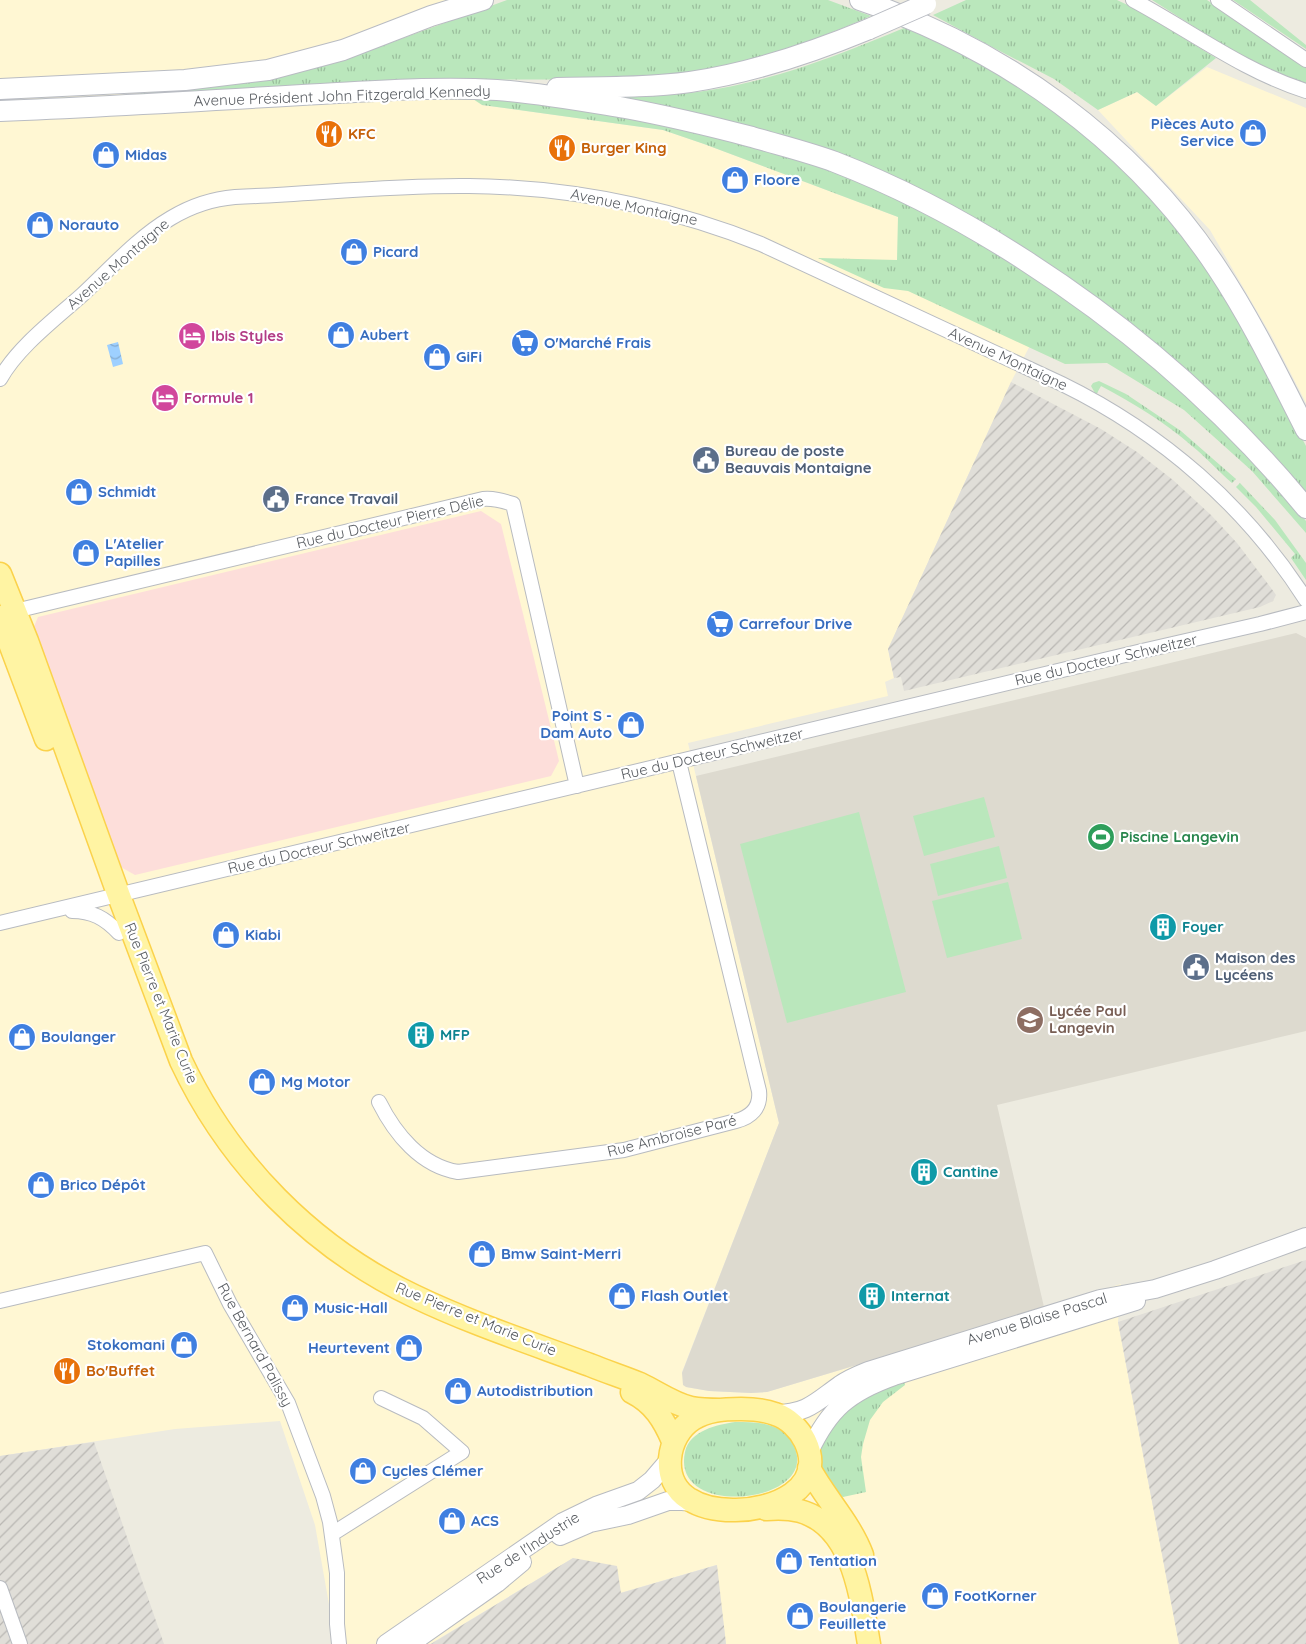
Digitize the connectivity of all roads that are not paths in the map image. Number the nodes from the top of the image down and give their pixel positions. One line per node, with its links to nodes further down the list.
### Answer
1 (465, 0): 7 (main road)
2 (483, 0): 7 (main road, Avenue Président John Fitzgerald Kennedy)
3 (860, 0): 18 (main road)
4 (1134, 0): 12 (street)
5 (1218, 0): 8 (street)
6 (930, 2): 11 (main road, bridge)
7 (431, 16): 9 (main road, Avenue Président John Fitzgerald Kennedy)
8 (1306, 60)
9 (153, 82): 10 (main road, Avenue Président John Fitzgerald Kennedy); 13 (main road, Avenue Président John Fitzgerald Kennedy)
10 (0, 89)
11 (475, 89): 14 (main road, Avenue Président John Fitzgerald Kennedy); 19 (main road, Avenue Président John Fitzgerald Kennedy)
12 (1306, 91)
13 (0, 98)
14 (0, 111)
15 (18, 355): 16 (street, Avenue Montaigne); 17 (street, Avenue Montaigne); 22 (street, Avenue Montaigne)
16 (0, 367)
17 (0, 379)
18 (1306, 430)
19 (1306, 508)
20 (0, 574): 24 (main road, Rue Pierre et Marie Curie)
21 (0, 593): 24 (street)
22 (1306, 600)
23 (1306, 612): 25 (street, Rue du Docteur Schweitzer)
24 (6, 618): 26 (street, Rue du Docteur Pierre Délie); 27 (main road, Rue Pierre et Marie Curie)
25 (679, 762): 26 (street, Rue du Docteur Schweitzer); 31 (street, Rue Ambroise Paré)
26 (576, 786): 27 (street, Rue du Docteur Schweitzer)
27 (113, 897): 28 (street, Rue du Docteur Schweitzer); 30 (main road, Rue Pierre et Marie Curie); 36 (main road, Rue Pierre et Marie Curie)
28 (41, 914): 29 (street); 30 (street)
29 (0, 923)
30 (119, 933): 38 (main road, Rue Pierre et Marie Curie)
31 (379, 1102)
32 (1306, 1237): 37 (street, Avenue Blaise Pascal)
33 (1306, 1249): 39 (street, Avenue Blaise Pascal)
34 (0, 1301): 42 (street, Rue Bernard Palissy)
35 (381, 1398): 42 (street)
36 (721, 1410): 37 (main road, Avenue Blaise Pascal); 38 (main road, Avenue Blaise Pascal)
37 (775, 1414): 39 (main road, Avenue Blaise Pascal)
38 (672, 1450): 40 (main road, Avenue Blaise Pascal); 46 (street, Rue de l'Industrie)
39 (809, 1460): 41 (main road, Avenue Blaise Pascal); 49 (main road, Avenue Blaise Pascal)
40 (694, 1502): 41 (main road, Avenue Blaise Pascal); 47 (street, Rue de l'Industrie)
41 (755, 1509): 48 (main road, Avenue Blaise Pascal)
42 (332, 1534): 45 (street, Rue Bernard Palissy)
43 (0, 1588): 44 (street)
44 (20, 1644)
45 (339, 1644)
46 (386, 1644)
47 (410, 1644)
48 (869, 1644)
49 (883, 1644)

